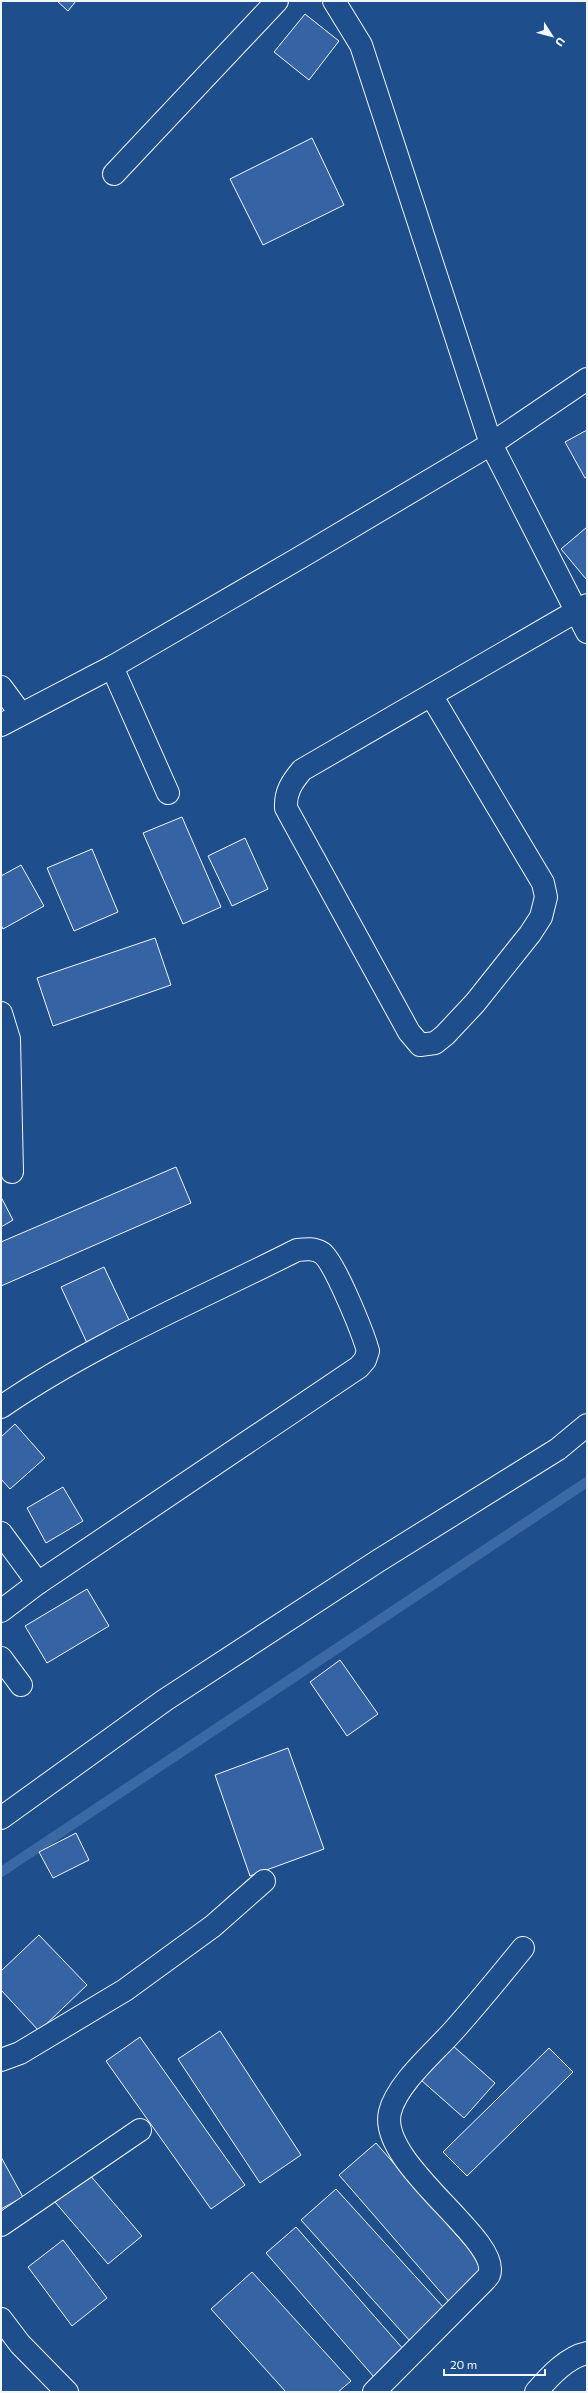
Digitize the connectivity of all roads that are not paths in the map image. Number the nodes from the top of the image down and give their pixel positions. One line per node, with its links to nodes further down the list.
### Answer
1 (277, 1): 3 (street)
2 (334, 1): 5 (street)
3 (114, 174)
4 (587, 379): 5 (street)
5 (491, 444): 6 (street); 8 (street)
6 (581, 608): 7 (street); 10 (street)
7 (587, 632)
8 (112, 667): 11 (street); 13 (street)
9 (1, 687): 11 (street)
10 (431, 694): 10 (street)
11 (21, 714): 12 (street)
12 (1, 725)
13 (168, 793)
14 (1, 1013): 15 (street)
15 (12, 1172)
16 (1, 1407): 19 (street)
17 (587, 1425): 23 (street)
18 (1, 1533): 19 (street)
19 (38, 1583): 20 (street)
20 (1, 1611)
21 (1, 1658): 22 (street)
22 (21, 1685)
23 (1, 1818)
24 (264, 1881): 26 (street)
25 (523, 1948): 32 (street)
26 (1, 2060)
27 (140, 2130): 28 (street)
28 (1, 2225)
29 (1, 2319): 31 (street)
30 (587, 2353): 33 (street)
31 (67, 2392)
32 (374, 2392)
33 (536, 2392)

